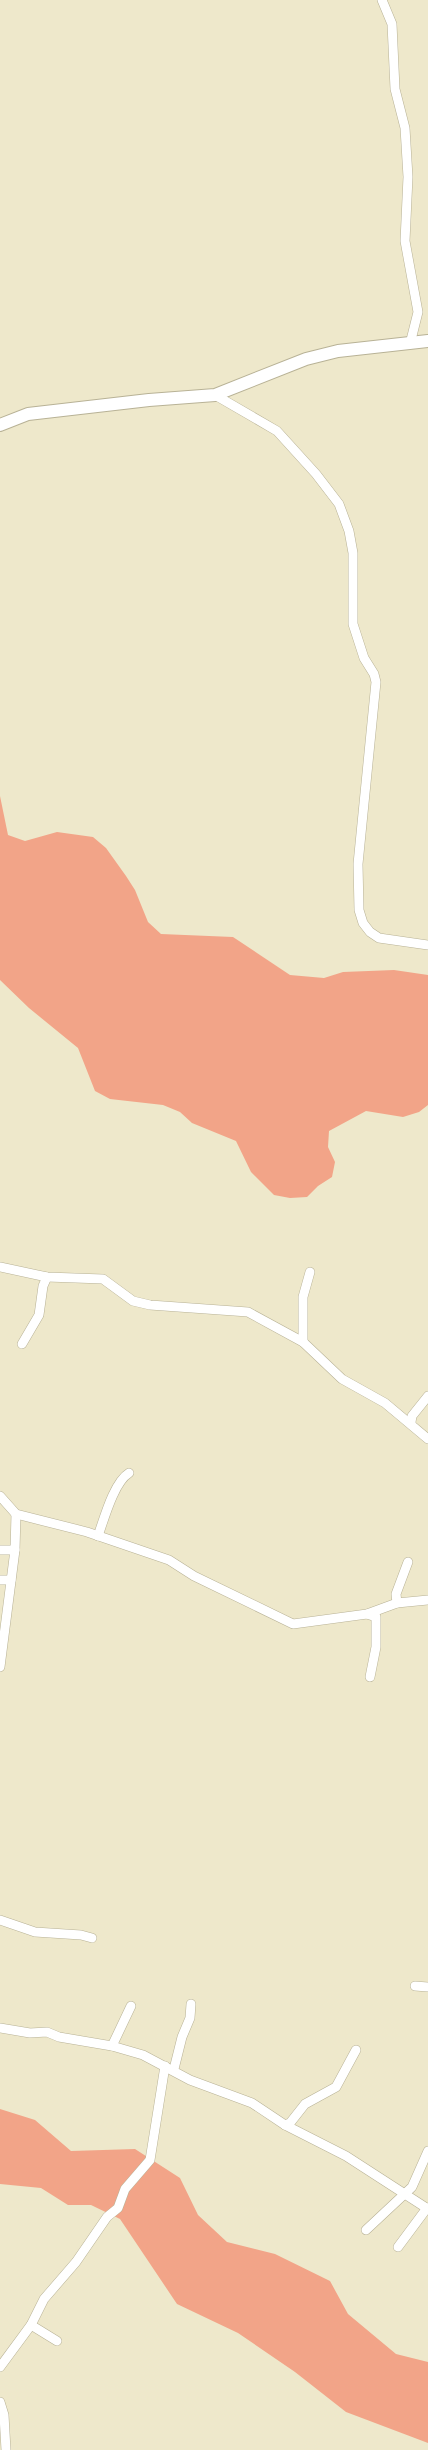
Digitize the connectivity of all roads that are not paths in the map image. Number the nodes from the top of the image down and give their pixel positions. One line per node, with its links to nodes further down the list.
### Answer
1 (382, 0): 3 (street)
2 (428, 341): 3 (street)
3 (410, 344): 4 (street)
4 (215, 395): 5 (street); 6 (street)
5 (0, 425)
6 (428, 945)
7 (0, 1267): 9 (street)
8 (310, 1272): 10 (street)
9 (47, 1277): 10 (street); 11 (street)
10 (302, 1342): 13 (street)
11 (22, 1344)
12 (428, 1396): 13 (street)
13 (411, 1422): 14 (street)
14 (428, 1439)
15 (129, 1472): 18 (street)
16 (0, 1496): 17 (street)
17 (16, 1514): 18 (street); 20 (street)
18 (98, 1536): 26 (street)
19 (0, 1550): 20 (street)
20 (16, 1550): 23 (street)
21 (408, 1562): 25 (street)
22 (0, 1580): 23 (street)
23 (11, 1580): 27 (street)
24 (428, 1600): 25 (street)
25 (397, 1603): 26 (street)
26 (367, 1614): 28 (street)
27 (0, 1667)
28 (370, 1677)
29 (0, 1920): 30 (street)
30 (92, 1938)
31 (416, 1986): 32 (street)
32 (428, 1986)
33 (191, 2004): 38 (street)
34 (131, 2006): 36 (street)
35 (0, 2028): 36 (street)
36 (112, 2046): 38 (street)
37 (356, 2050): 39 (street)
38 (170, 2068): 39 (street); 45 (street)
39 (285, 2125): 41 (street)
40 (428, 2151): 41 (street)
41 (405, 2194): 42 (street); 43 (street)
42 (428, 2209): 44 (street)
43 (366, 2230)
44 (398, 2247)
45 (30, 2325): 46 (street); 47 (street)
46 (57, 2341)
47 (0, 2367)
48 (0, 2402): 49 (street)
49 (6, 2450)

